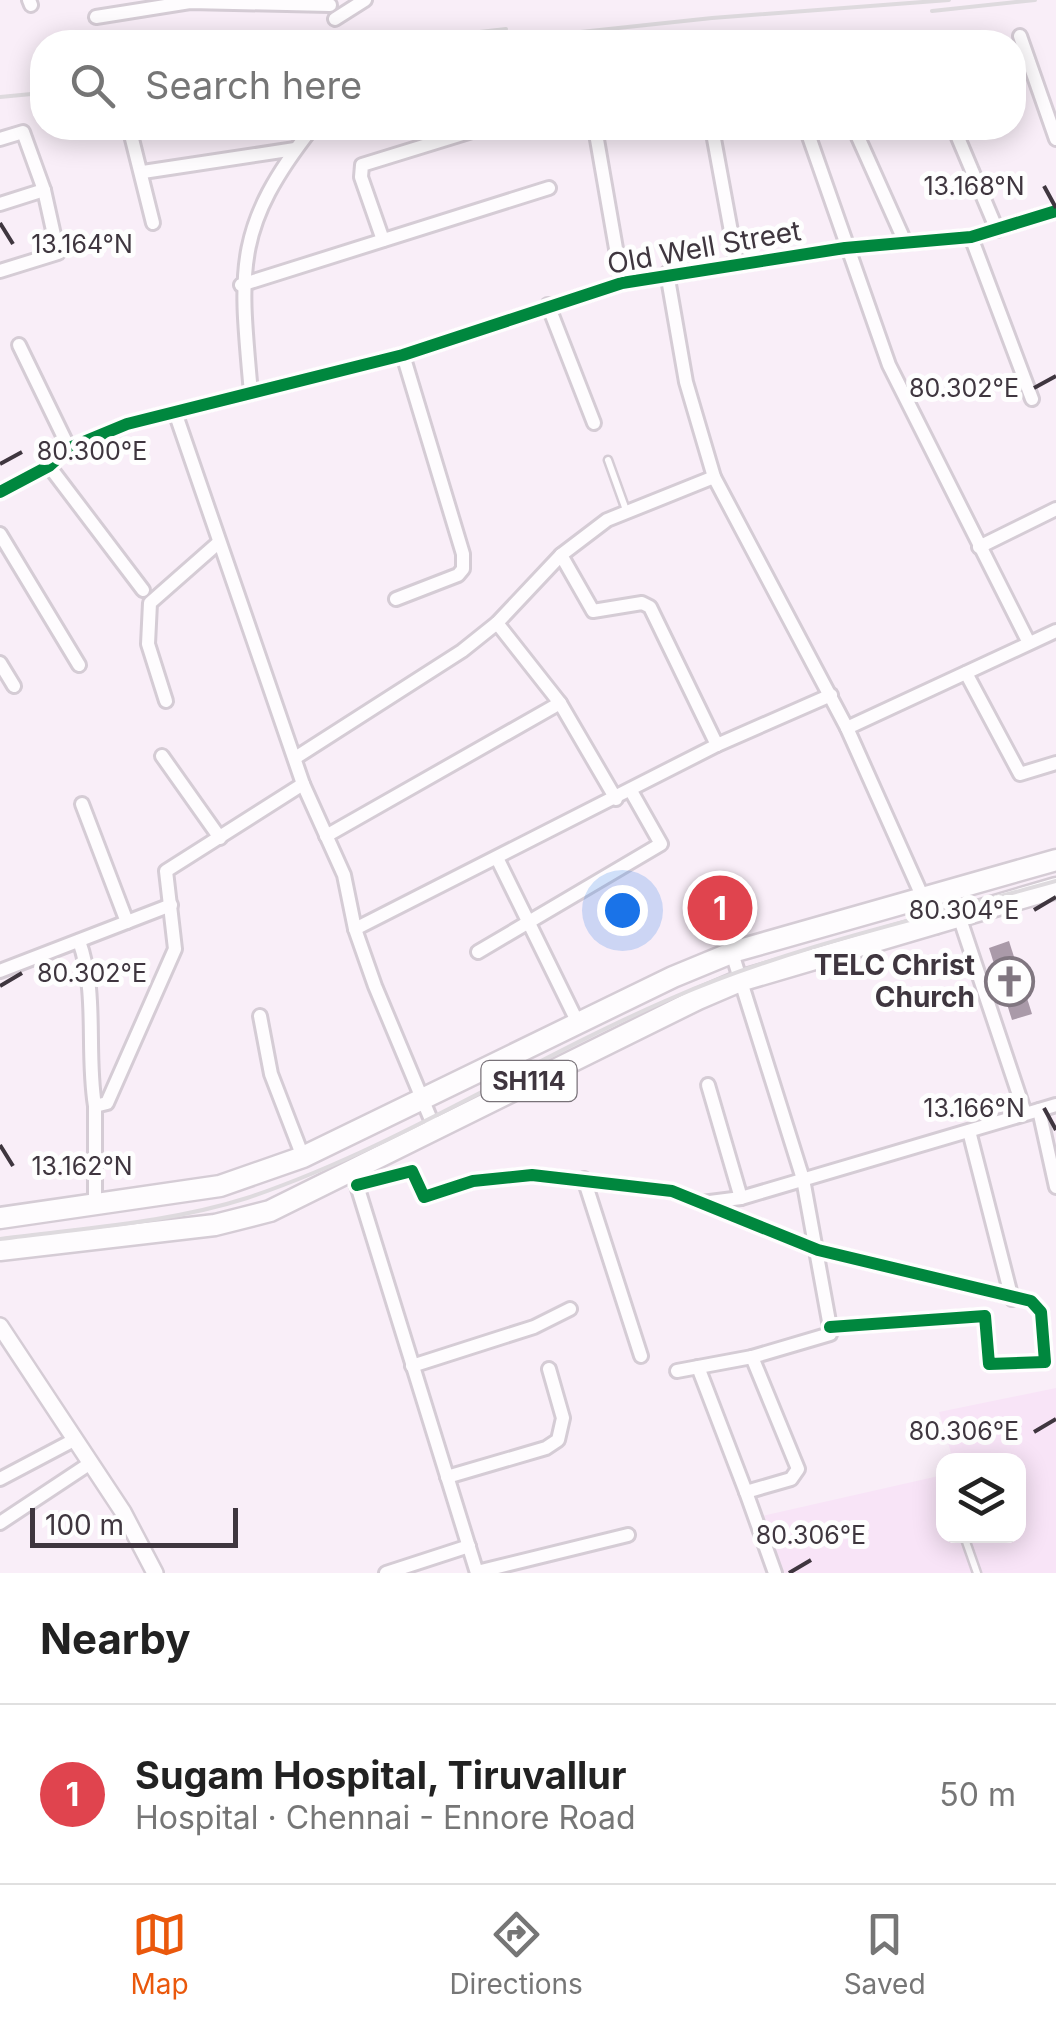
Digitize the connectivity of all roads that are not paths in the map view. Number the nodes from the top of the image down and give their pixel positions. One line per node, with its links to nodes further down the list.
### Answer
1 (365, 0): 3 (street)
2 (246, 2): 3 (street); 4 (street)
3 (329, 2)
4 (96, 17)
5 (1026, 53): 7 (street)
6 (0, 139): 19 (street)
7 (1056, 139)
8 (133, 140): 17 (street)
9 (303, 140): 16 (street)
10 (442, 140): 25 (street)
11 (597, 140): 31 (street)
12 (714, 140): 28 (street)
13 (810, 140): 27 (street)
14 (859, 140): 26 (street)
15 (959, 140): 23 (street)
16 (295, 150): 17 (street); 32 (street)
17 (143, 172): 22 (street)
18 (549, 188): 25 (street)
19 (44, 190): 20 (street); 29 (street)
20 (0, 204)
21 (1056, 210): 23 (street, Old Well Street)
22 (153, 223)
23 (997, 230): 24 (street, Old Well Street)
24 (971, 236): 26 (street, Old Well Street); 37 (street)
25 (383, 240): 32 (street)
26 (906, 242): 27 (street, Old Well Street)
27 (846, 248): 28 (street, Old Well Street); 49 (street)
28 (737, 264): 30 (street, Old Well Street)
29 (0, 271)
30 (667, 273): 31 (street, Old Well Street); 43 (street)
31 (622, 283): 33 (street, Old Well Street)
32 (241, 285): 36 (street)
33 (548, 305): 35 (street, Old Well Street); 39 (street)
34 (19, 345): 40 (street)
35 (403, 354): 36 (street, Old Well Street); 52 (street)
36 (251, 393): 38 (street, Old Well Street)
37 (1032, 398)
38 (176, 415): 40 (street, Old Well Street); 48 (street)
39 (594, 423)
40 (69, 448): 42 (street, Old Well Street)
41 (608, 460): 46 (lane)
42 (49, 466): 44 (street, Old Well Street); 51 (street)
43 (714, 477): 46 (street); 60 (street)
44 (0, 492)
45 (1056, 508): 49 (street)
46 (627, 512): 50 (street)
47 (0, 534): 57 (street)
48 (217, 544): 61 (street); 66 (street)
49 (979, 546): 55 (street)
50 (561, 554): 53 (street); 64 (street)
51 (143, 590)
52 (396, 599)
53 (496, 623): 62 (street); 66 (street)
54 (1056, 630): 55 (street)
55 (1029, 643): 58 (street)
56 (0, 663): 59 (street)
57 (79, 665)
58 (966, 672): 63 (street); 67 (street)
59 (14, 686)
60 (830, 695): 63 (street); 64 (street)
61 (166, 701)
62 (560, 703): 70 (street); 72 (street)
63 (847, 728): 77 (street)
64 (717, 745): 69 (street)
65 (162, 756): 73 (street)
66 (295, 758): 68 (street)
67 (1056, 763)
68 (303, 784): 72 (street); 73 (street)
69 (631, 790): 70 (street); 81 (street)
70 (616, 798): 74 (street)
71 (82, 804): 80 (street)
72 (326, 836): 83 (street)
73 (220, 838): 78 (street)
74 (497, 858): 81 (street); 83 (street)
75 (1056, 860): 77 (main road, SH114)
76 (1056, 888): 79 (main road, SH114)
77 (923, 896): 82 (street); 86 (main road, SH114)
78 (171, 905): 80 (street); 93 (street)
79 (960, 919): 82 (main road, SH114); 95 (street)
80 (126, 922): 84 (street)
81 (530, 924): 85 (street); 90 (street)
82 (936, 927): 88 (main road, SH114)
83 (355, 929): 92 (street)
84 (79, 940): 87 (street); 93 (street)
85 (478, 952)
86 (732, 953): 88 (street); 90 (main road, SH114)
87 (0, 971)
88 (740, 981): 96 (main road, SH114); 101 (street)
89 (260, 1016): 98 (street)
90 (578, 1024): 92 (main road, SH114)
91 (708, 1085): 103 (street)
92 (423, 1099): 96 (street); 98 (main road, SH114)
93 (96, 1106): 104 (street)
94 (1056, 1106): 95 (street)
95 (1032, 1111): 97 (street); 102 (street)
96 (434, 1126): 99 (main road, SH114)
97 (969, 1131): 101 (street); 109 (street)
98 (303, 1157): 104 (main road, SH114)
99 (354, 1177): 100 (street); 107 (main road, SH114); 116 (street)
100 (584, 1178): 105 (street); 113 (street)
101 (803, 1180): 103 (street); 108 (street)
102 (1056, 1186)
103 (742, 1198): 105 (street)
104 (95, 1204): 106 (main road, SH114)
105 (700, 1204): 108 (street)
106 (0, 1218)
107 (0, 1250)
108 (818, 1250): 109 (street); 112 (street)
109 (1012, 1299): 115 (street)
110 (570, 1309): 116 (street)
111 (0, 1326): 120 (street)
112 (830, 1327): 114 (street); 115 (street)
113 (641, 1356)
114 (752, 1357): 117 (street); 124 (street)
115 (1050, 1362)
116 (412, 1366): 122 (street)
117 (698, 1367): 119 (street); 124 (street)
118 (549, 1369): 122 (street)
119 (677, 1371)
120 (72, 1440): 121 (street); 123 (street)
121 (89, 1464): 125 (street); 129 (street)
122 (447, 1478): 128 (street)
123 (0, 1479)
124 (746, 1492): 132 (street)
125 (0, 1523)
126 (628, 1535): 131 (street)
127 (966, 1543): 133 (lane)
128 (469, 1546): 130 (street); 131 (street)
129 (154, 1573)
130 (386, 1573)
131 (477, 1573)
132 (775, 1573)
133 (977, 1573)

